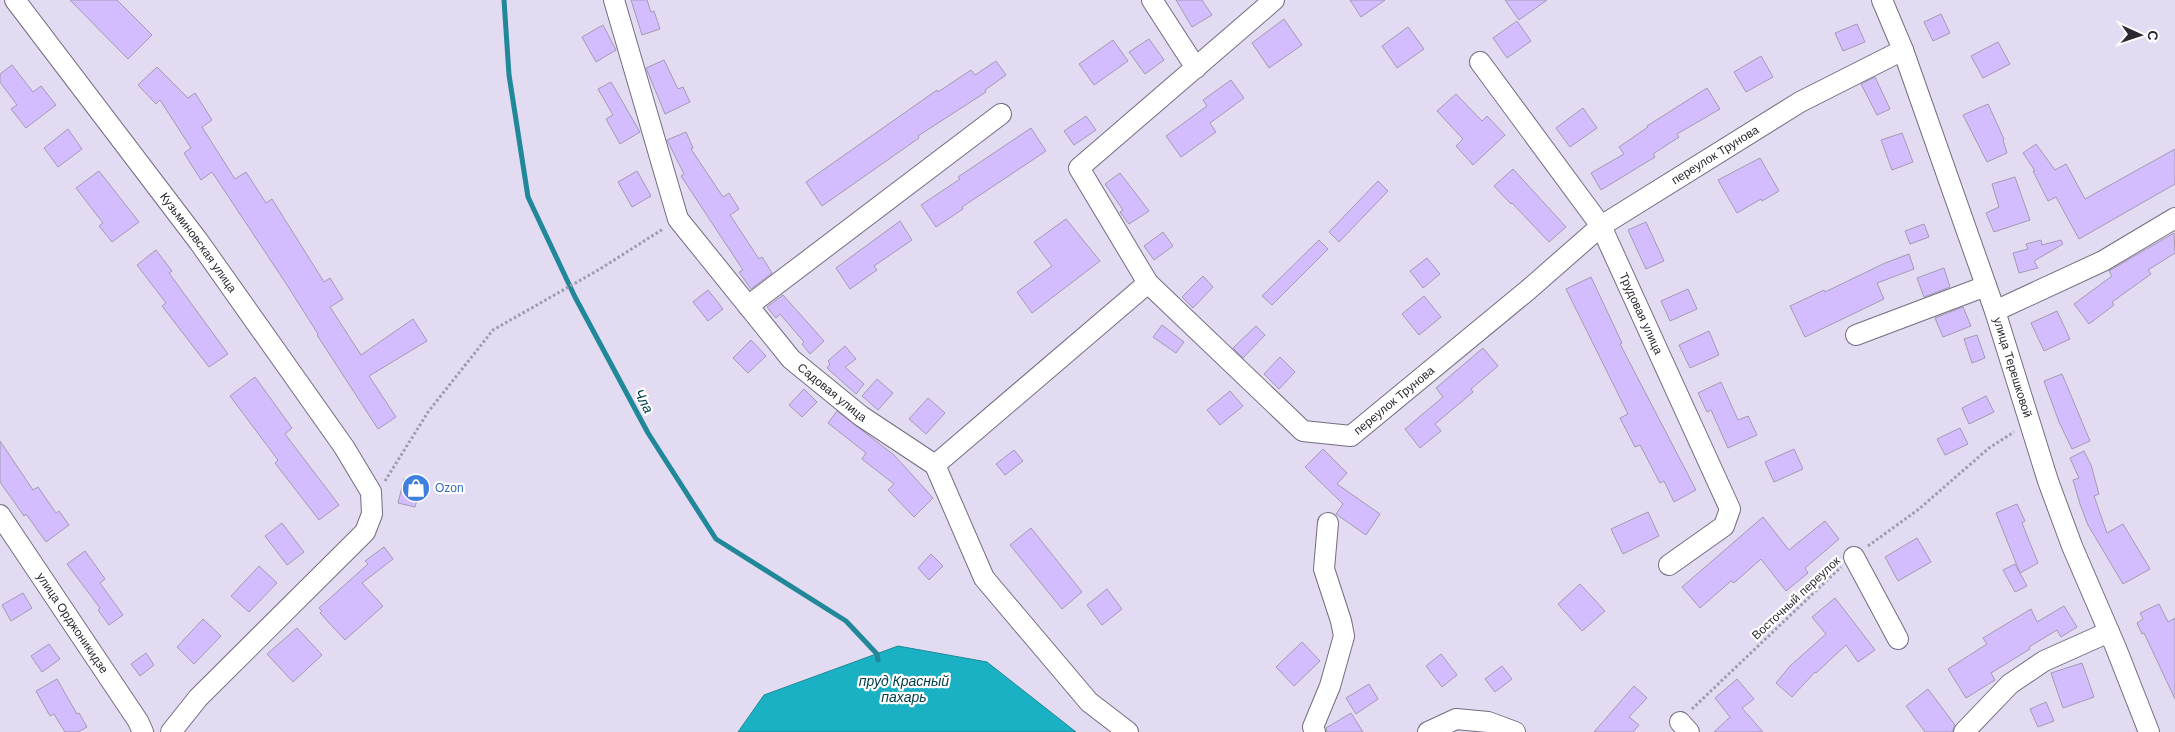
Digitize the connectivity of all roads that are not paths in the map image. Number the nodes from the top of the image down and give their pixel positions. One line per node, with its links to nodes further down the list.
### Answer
1 (15, 0): 25 (street, Кузьминовская улица)
2 (614, 0): 14 (street, Садовая улица)
3 (1152, 0): 8 (street)
4 (1274, 0): 8 (street, переулок Трунова)
5 (1882, 0): 6 (street, улица Терешковой)
6 (1903, 50): 11 (street, переулок Трунова); 13 (street, улица Терешковой)
7 (1480, 62): 11 (street, Трудовая улица)
8 (1196, 68): 12 (street, переулок Трунова)
9 (1001, 114): 14 (street)
10 (2175, 218): 15 (street)
11 (1601, 226): 12 (street, переулок Трунова); 21 (street, Трудовая улица)
12 (1148, 283): 17 (street)
13 (1986, 286): 15 (street, улица Терешковой); 16 (street)
14 (748, 306): 17 (street, Садовая улица)
15 (1995, 311): 22 (street, улица Терешковой)
16 (1856, 335)
17 (935, 465): 26 (street)
18 (0, 515): 24 (street, улица Орджоникидзе)
19 (1328, 523): 27 (street)
20 (1854, 557): 23 (street)
21 (1669, 565)
22 (2109, 632): 30 (street); 31 (street, улица Терешковой)
23 (1898, 639)
24 (143, 732)
25 (171, 732)
26 (1128, 732)
27 (1315, 732)
28 (1428, 732): 29 (street)
29 (1515, 732)
30 (1964, 732)
31 (2149, 732)

